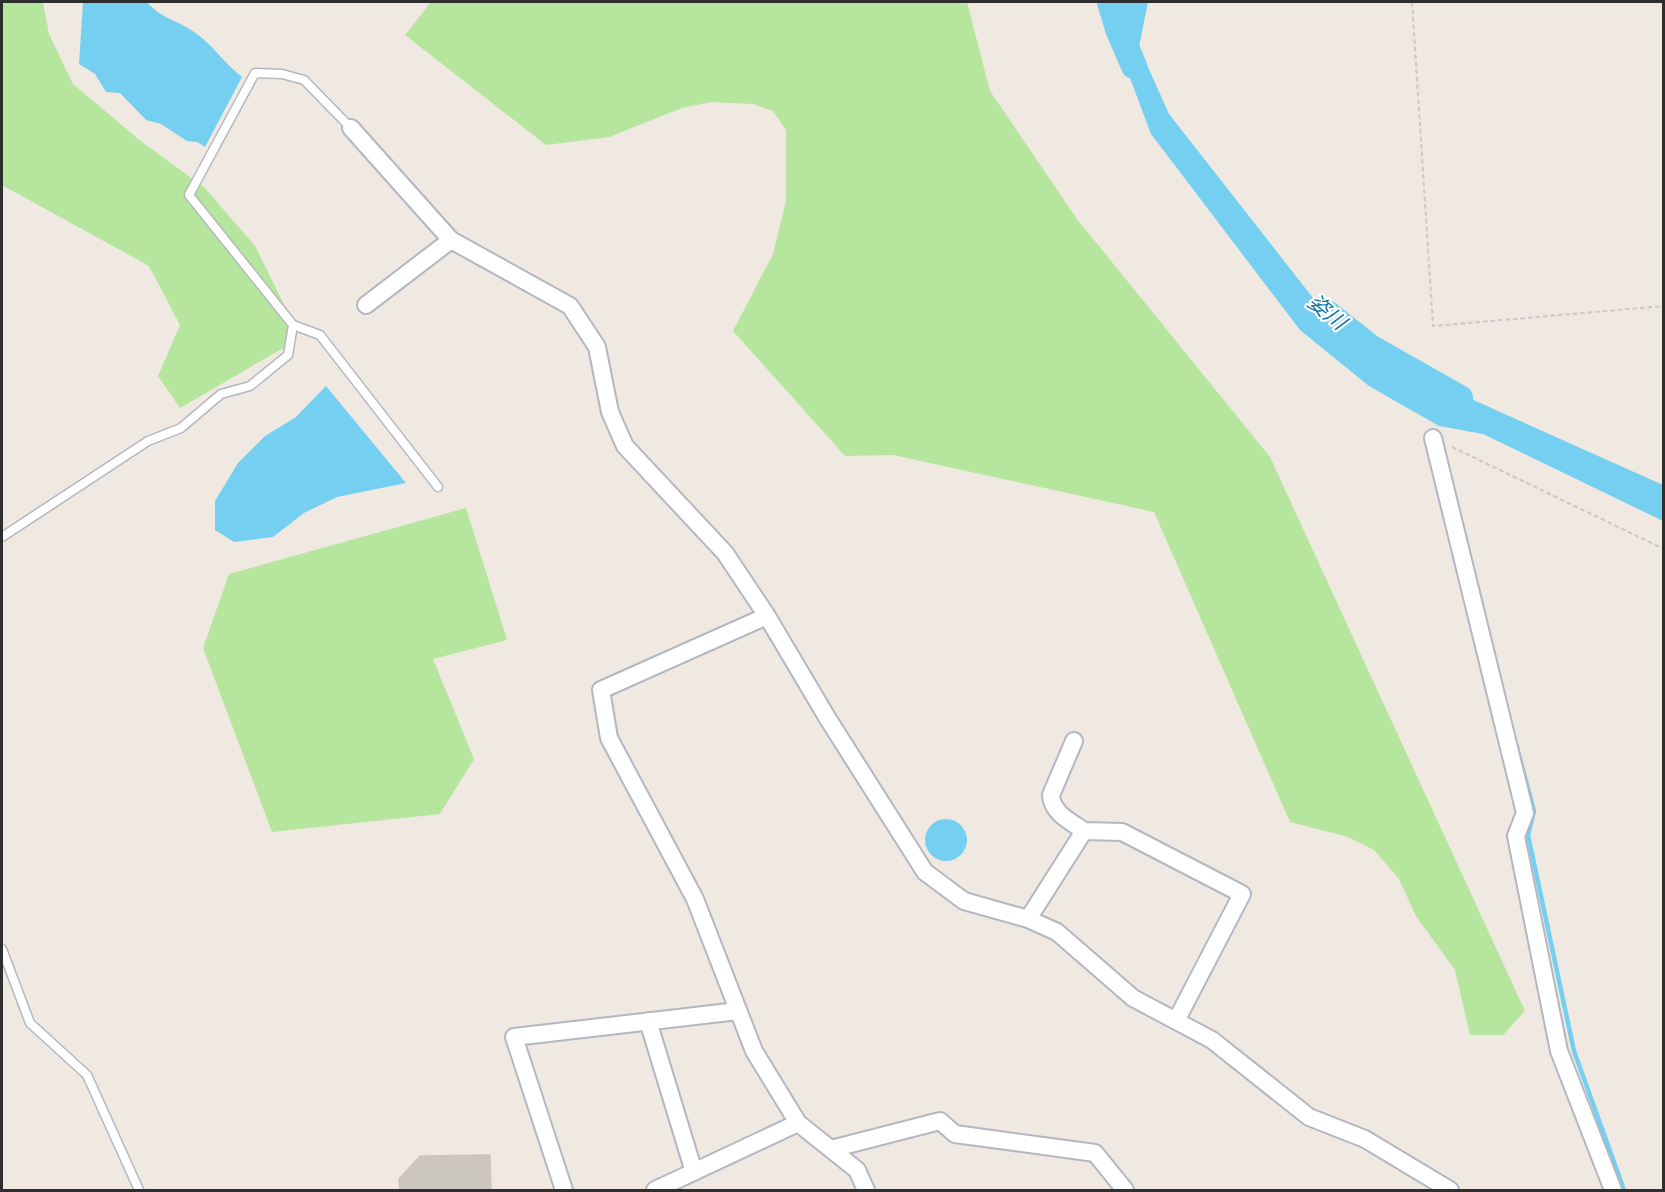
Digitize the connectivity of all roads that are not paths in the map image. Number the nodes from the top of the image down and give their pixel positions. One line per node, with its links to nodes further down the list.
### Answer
1 (351, 128): 2 (street); 4 (lane)
2 (451, 240): 3 (street); 8 (street)
3 (366, 305)
4 (293, 326): 6 (lane); 7 (lane)
5 (1433, 438): 25 (street)
6 (438, 487)
7 (2, 537)
8 (767, 616): 11 (street); 13 (street)
9 (1074, 741): 10 (street)
10 (1084, 831): 11 (street); 15 (street)
11 (1028, 919): 15 (street)
12 (2, 949): 19 (lane)
13 (738, 1011): 14 (street); 16 (street)
14 (648, 1021): 18 (street); 20 (street)
15 (1176, 1021): 24 (street)
16 (798, 1123): 17 (street); 18 (street)
17 (831, 1149): 22 (street); 23 (street)
18 (694, 1172): 21 (street)
19 (139, 1191)
20 (564, 1191)
21 (655, 1191)
22 (866, 1191)
23 (1125, 1191)
24 (1450, 1191)
25 (1613, 1191)

